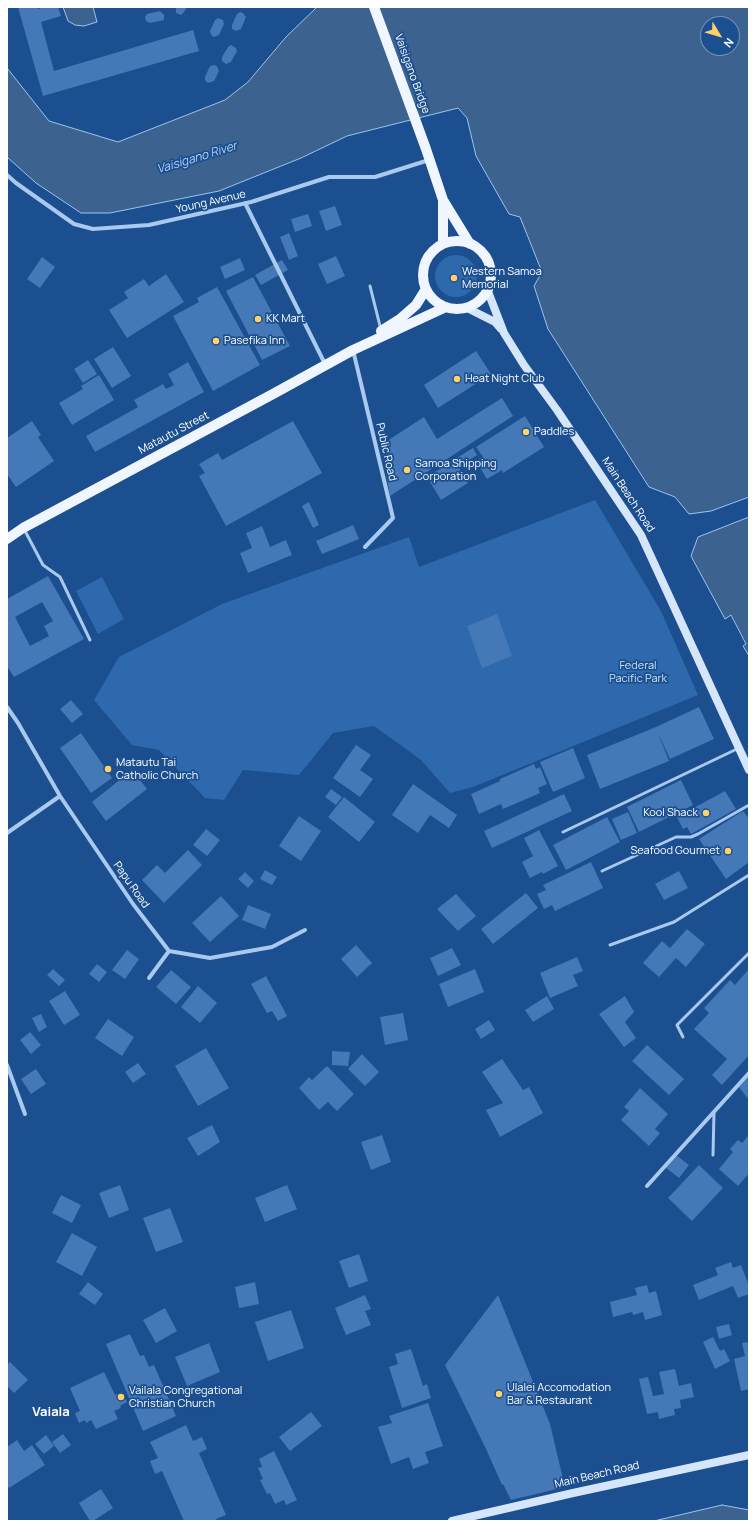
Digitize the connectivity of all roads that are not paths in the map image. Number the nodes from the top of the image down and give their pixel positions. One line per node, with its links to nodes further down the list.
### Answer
1 (374, 7): 2 (main road, Vaisigano Bridge)
2 (429, 160): 4 (main road); 5 (street, Young Avenue)
3 (7, 175): 5 (street, Young Avenue)
4 (443, 200): 6 (main road); 7 (main road)
5 (245, 203): 16 (street)
6 (443, 244): 7 (main road); 9 (main road)
7 (470, 244): 10 (main road)
8 (370, 286): 13 (lane)
9 (426, 289): 11 (main road); 13 (main road, Matautu Street)
10 (487, 289): 12 (main road); 14 (main road, Main Beach Road)
11 (446, 308): 12 (main road); 15 (main road, Matautu Street)
12 (467, 308): 14 (main road)
13 (381, 331): 15 (main road, Matautu Street)
14 (504, 332): 22 (main road, Main Beach Road)
15 (353, 350): 16 (main road, Matautu Street); 19 (street, Public Road)
16 (326, 364): 17 (main road, Matautu Street)
17 (23, 528): 18 (main road, Matautu Street); 20 (lane)
18 (7, 539)
19 (365, 547)
20 (90, 640)
21 (7, 707): 24 (street, Papu Road)
22 (739, 748): 23 (main road, Main Beach Road); 26 (lane)
23 (749, 770)
24 (60, 796): 27 (street); 32 (street, Papu Road)
25 (749, 805): 28 (lane)
26 (563, 832)
27 (7, 833)
28 (602, 871)
29 (749, 875): 31 (lane)
30 (305, 930): 32 (street)
31 (610, 945)
32 (169, 950): 34 (street)
33 (749, 953): 35 (lane)
34 (149, 978)
35 (683, 1037)
36 (7, 1066): 39 (street)
37 (749, 1073): 38 (street)
38 (714, 1112): 40 (lane); 41 (street)
39 (25, 1114)
40 (713, 1155)
41 (647, 1186)
42 (749, 1455): 43 (main road, Main Beach Road)
43 (452, 1521)

